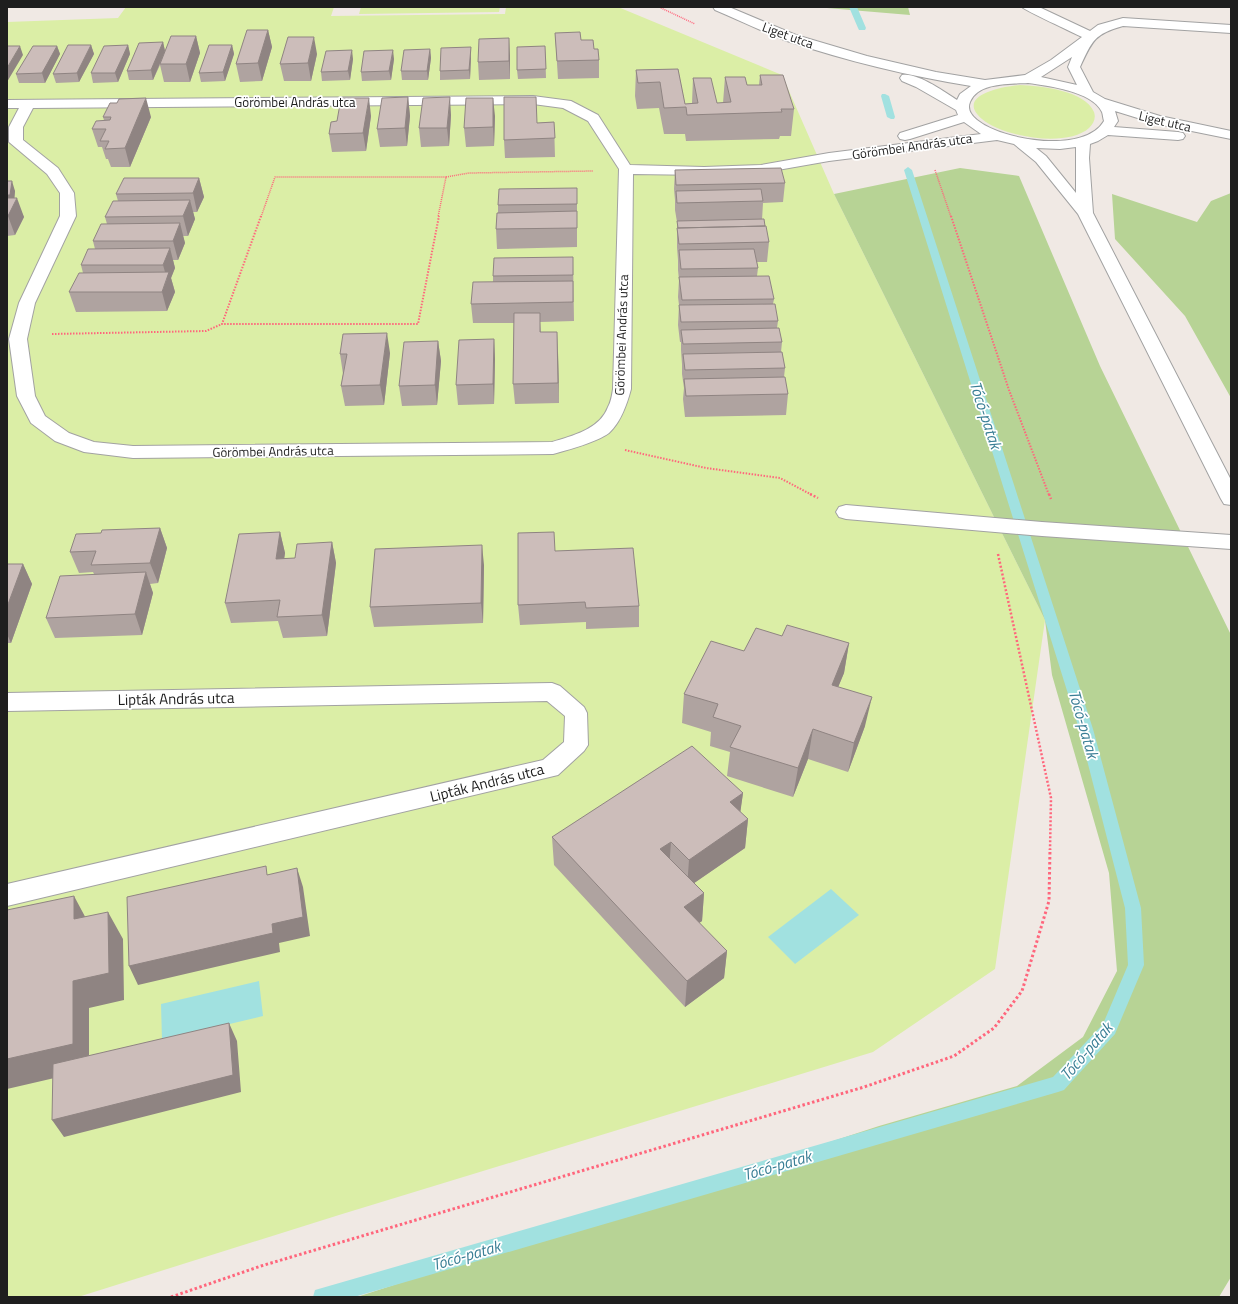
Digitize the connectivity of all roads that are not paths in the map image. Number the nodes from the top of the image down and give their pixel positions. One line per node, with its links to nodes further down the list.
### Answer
1 (719, 7): 5 (street, Liget utca)
2 (1028, 7): 4 (street)
3 (1231, 29): 4 (street)
4 (1088, 38): 6 (street); 8 (street)
5 (860, 58): 7 (street, Liget utca); 12 (street, Liget utca)
6 (1028, 79): 7 (street); 8 (street)
7 (984, 84): 12 (street)
8 (1088, 94): 9 (street)
9 (1101, 102): 13 (street); 14 (street, Liget utca)
10 (7, 104): 11 (street, Görömbei András utca)
11 (28, 104): 20 (street, Görömbei András utca); 20 (street, Görömbei András utca)
12 (964, 113): 15 (street, Liget utca); 19 (street, Görömbei András utca)
13 (1105, 131): 16 (street); 18 (street, Liget utca)
14 (1231, 135)
15 (996, 136): 17 (street); 19 (street, Görömbei András utca)
16 (1083, 141): 17 (street); 21 (street)
17 (1020, 142): 21 (street)
18 (1231, 142)
19 (829, 157): 20 (street, Görömbei András utca)
20 (626, 169)
21 (1085, 213): 22 (street)
22 (1231, 499)
23 (846, 512): 24 (street)
24 (1231, 542)
25 (7, 702): 26 (street, Lipták András utca)
26 (7, 895)

